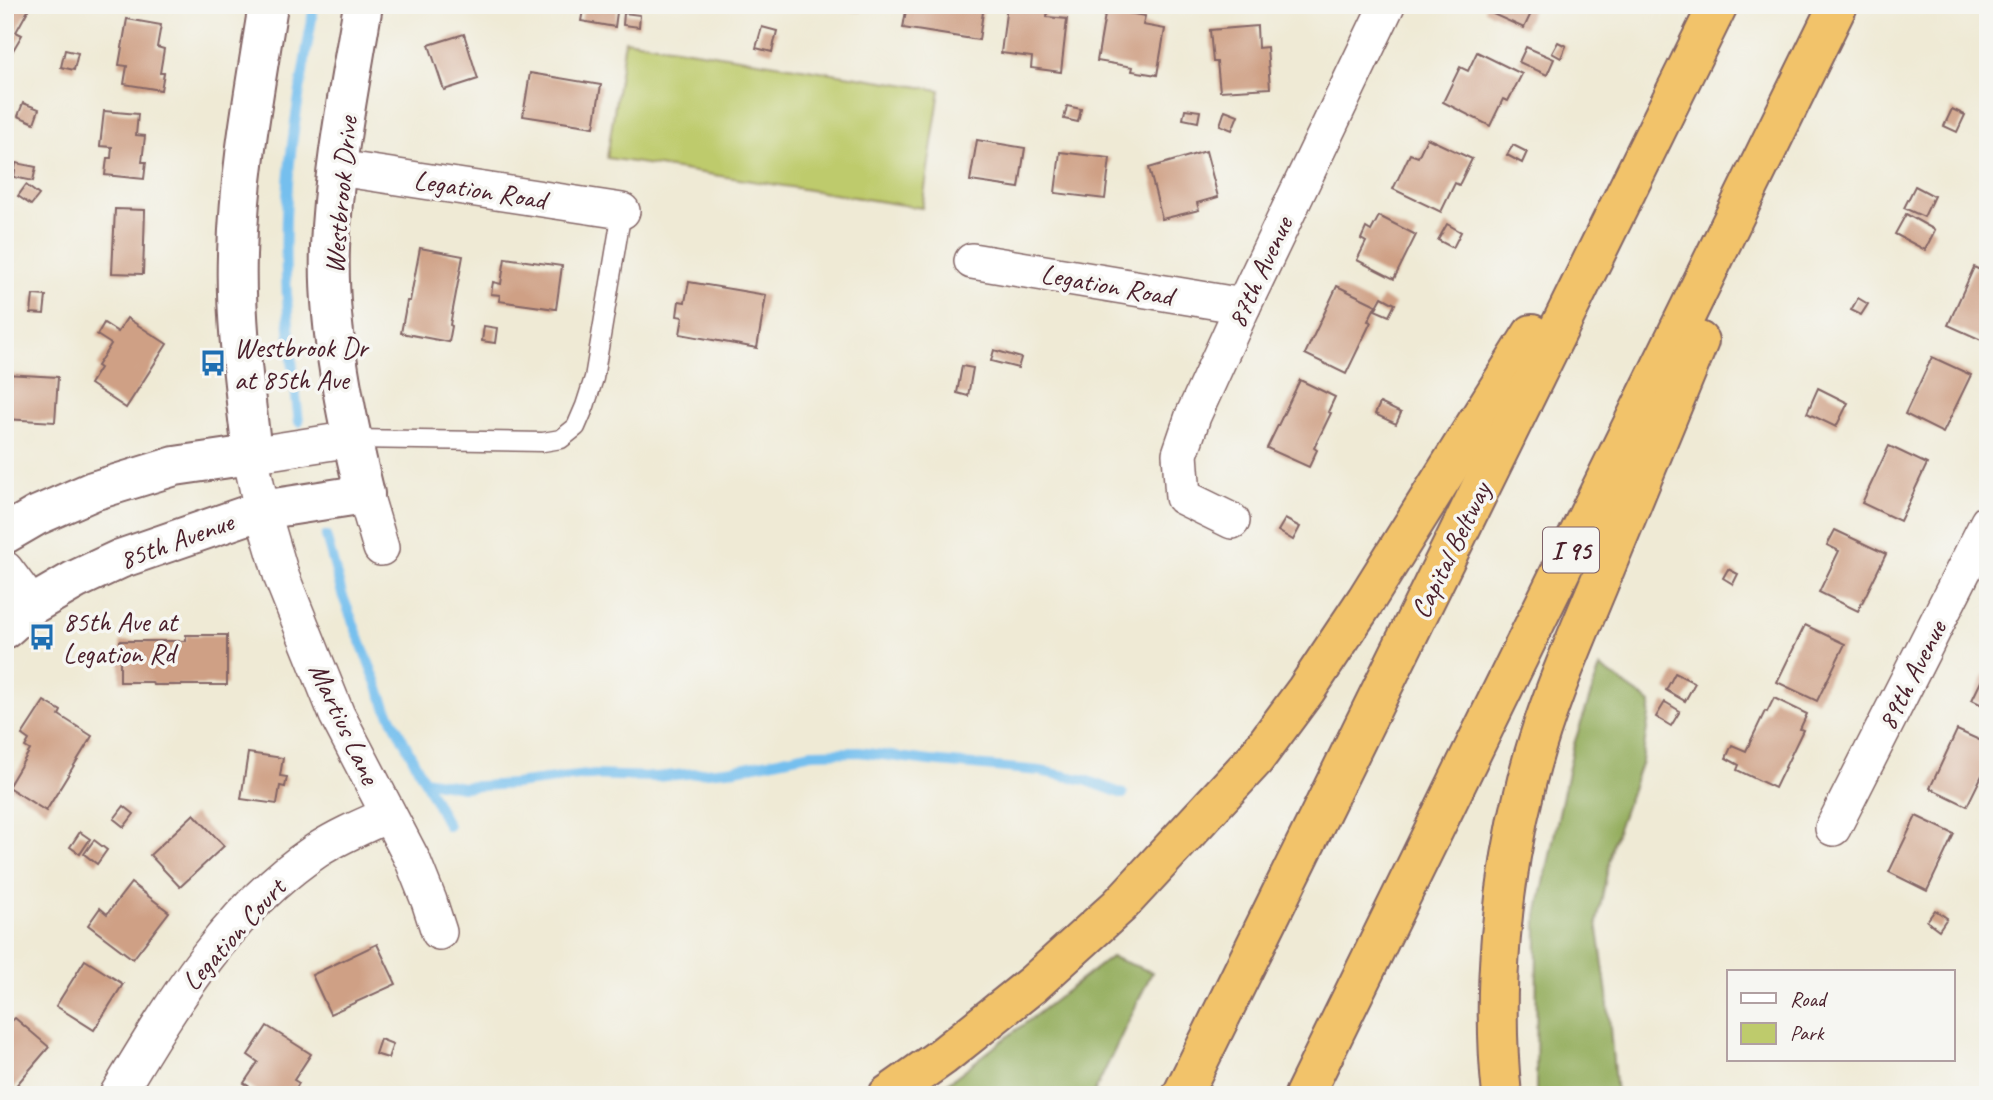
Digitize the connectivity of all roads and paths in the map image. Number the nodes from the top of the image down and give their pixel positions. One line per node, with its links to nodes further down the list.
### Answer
1 (268, 5): 12 (street)
2 (363, 5): 7 (street, Westbrook Drive)
3 (1387, 5): 10 (street, 87th Avenue)
4 (1718, 5): 6 (highway, Capital Beltway)
5 (1838, 5): 27 (highway, I 95); 28 (highway)
6 (1642, 161): 25 (highway); 26 (highway, Capital Beltway)
7 (338, 168): 8 (street, Legation Road); 11 (street, Westbrook Drive)
8 (622, 211): 11 (lane)
9 (972, 261): 10 (street, Legation Road)
10 (1243, 306): 15 (street, 87th Avenue)
11 (352, 439): 12 (street); 13 (street, Westbrook Drive)
12 (250, 455): 14 (street); 17 (street)
13 (365, 494): 14 (street, 85th Avenue); 18 (street, Westbrook Drive)
14 (262, 510): 20 (street, 85th Avenue); 21 (street, Martius Lane)
15 (1232, 520)
16 (1988, 522): 22 (street, 89th Avenue)
17 (5, 534)
18 (381, 548)
19 (5, 569): 20 (street)
20 (19, 617)
21 (388, 815): 23 (street, Martius Lane); 24 (street, Legation Court)
22 (1833, 828)
23 (439, 932)
24 (117, 1095)
25 (888, 1095)
26 (1182, 1095)
27 (1304, 1095)
28 (1502, 1095)

